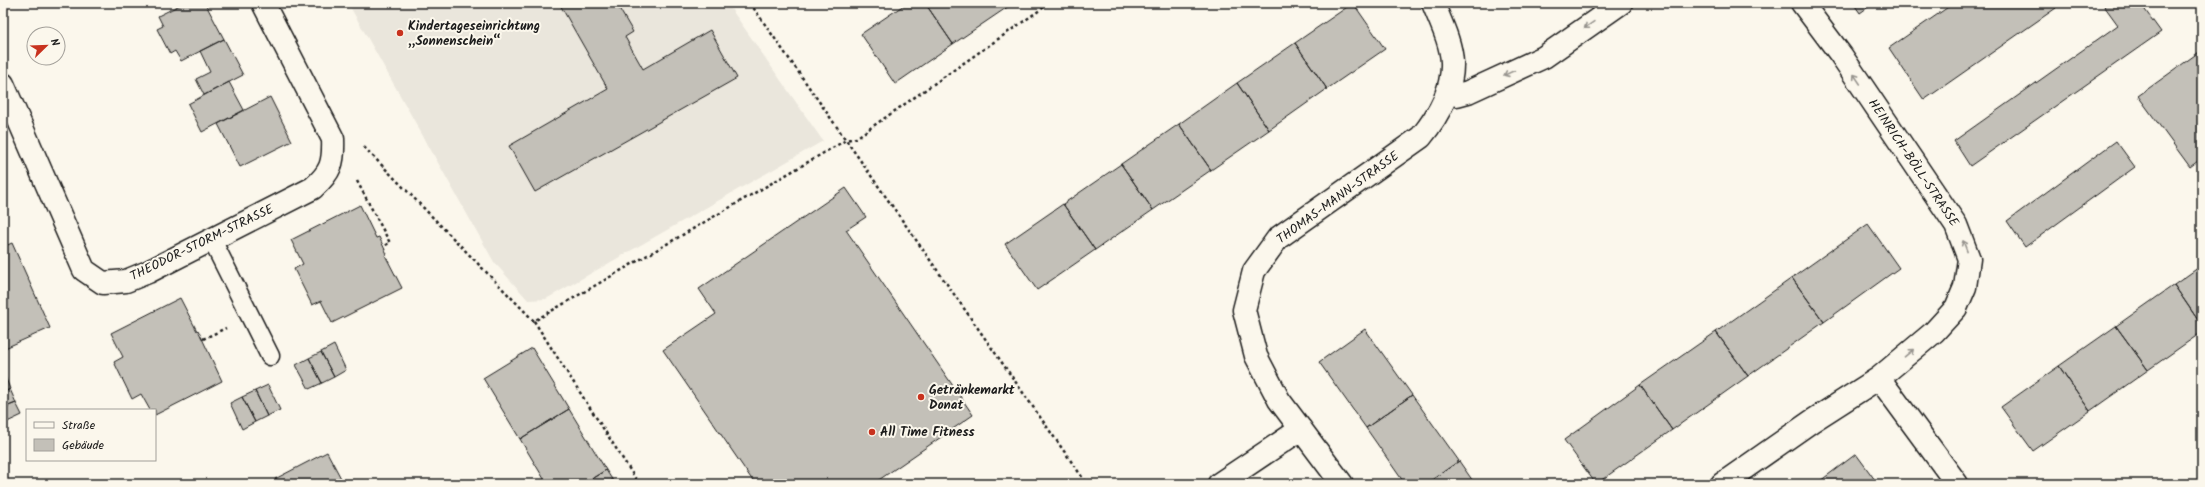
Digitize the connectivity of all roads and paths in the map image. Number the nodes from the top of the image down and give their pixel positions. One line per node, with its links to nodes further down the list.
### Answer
1 (263, 3): 9 (street, THEODOR-STORM-STRASSE)
2 (750, 3): 10 (path)
3 (1050, 3): 10 (path)
4 (1433, 3): 8 (street, THOMAS-MANN-STRASSE)
5 (1621, 3): 8 (street, one-way to 8)
6 (1802, 3): 16 (street, HEINRICH-BÖLL-STRASSE, one-way to 6)
7 (3, 84): 12 (street, THEODOR-STORM-STRASSE)
8 (1447, 92): 17 (street, THOMAS-MANN-STRASSE)
9 (333, 139): 11 (street, THEODOR-STORM-STRASSE); 14 (path)
10 (846, 140): 14 (path); 19 (path)
11 (331, 164): 12 (street, THEODOR-STORM-STRASSE); 13 (path)
12 (212, 240): 15 (lane)
13 (383, 246)
14 (534, 321): 18 (path)
15 (270, 356)
16 (1879, 378): 22 (street, HEINRICH-BÖLL-STRASSE); 23 (street)
17 (1301, 429): 20 (street); 21 (street, THOMAS-MANN-STRASSE)
18 (639, 484)
19 (1086, 484)
20 (1219, 484)
21 (1342, 484)
22 (1722, 484)
23 (1957, 484)

